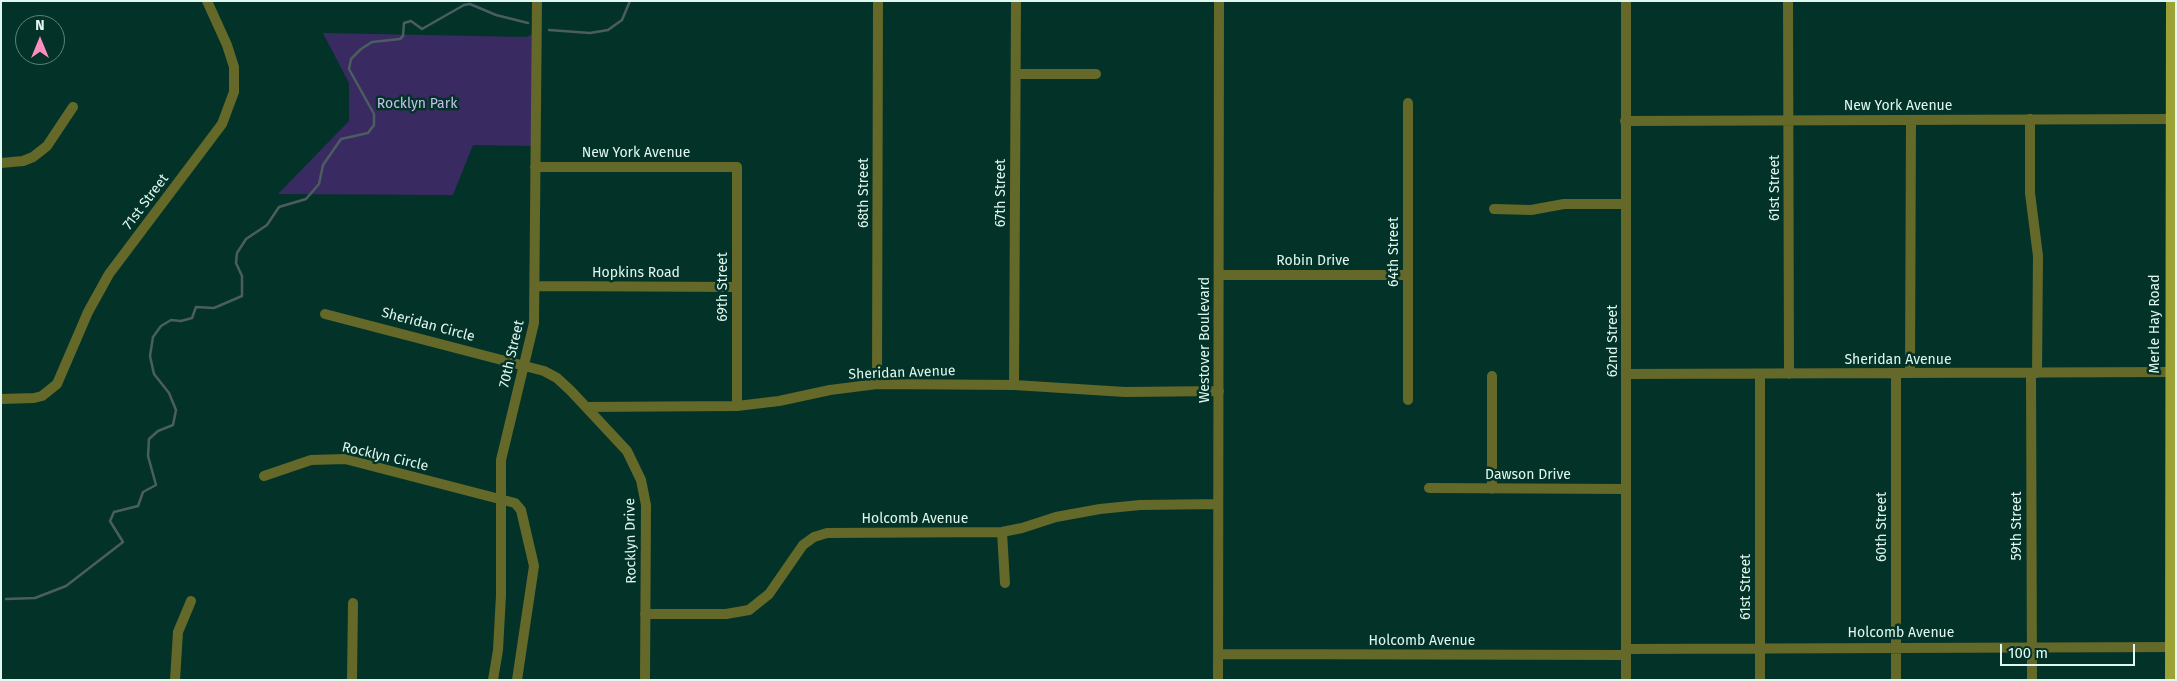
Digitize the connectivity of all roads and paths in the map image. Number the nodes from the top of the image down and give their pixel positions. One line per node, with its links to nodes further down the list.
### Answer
1 (208, 1): 40 (street, 71st Street)
2 (537, 1): 19 (street, 70th Street)
3 (878, 1): 37 (street, 68th Street)
4 (1016, 1): 9 (street, 67th Street)
5 (1219, 1): 23 (street, Westover Boulevard)
6 (1626, 1): 17 (street, 62nd Street)
7 (1788, 1): 14 (street, 61st Street)
8 (2172, 1): 13 (main road, Merle Hay Road)
9 (1016, 74): 10 (street); 38 (street, 67th Street)
10 (1096, 74)
11 (1408, 103): 24 (street, 64th Street)
12 (73, 107): 18 (street)
13 (2173, 114): 16 (street, New York Avenue); 29 (main road, Merle Hay Road)
14 (1788, 120): 15 (street, New York Avenue); 17 (street, New York Avenue); 34 (street, 61st Street)
15 (1911, 120): 16 (street, New York Avenue); 30 (street)
16 (2030, 120): 31 (street, 59th Street)
17 (1625, 121): 21 (street, 62nd Street)
18 (1, 163)
19 (535, 167): 20 (street, New York Avenue); 25 (street, 70th Street)
20 (737, 167): 26 (street, 69th Street)
21 (1626, 204): 22 (street); 32 (street, 62nd Street)
22 (1494, 209)
23 (1219, 275): 24 (street, Robin Drive); 39 (street, Westover Boulevard)
24 (1408, 275): 41 (street, 64th Street)
25 (536, 286): 26 (street, Hopkins Road); 28 (street, 70th Street)
26 (737, 287): 42 (street, 69th Street)
27 (325, 314): 28 (street, Sheridan Circle)
28 (525, 364): 43 (street, Rocklyn Drive); 48 (street, 70th Street)
29 (2170, 372): 31 (street, Sheridan Avenue); 57 (main road, Merle Hay Road)
30 (1910, 373): 31 (street, Sheridan Avenue); 35 (street, Sheridan Avenue)
31 (2034, 373): 56 (street, 59th Street)
32 (1626, 374): 33 (street, Sheridan Avenue); 47 (street, 62nd Street)
33 (1760, 374): 34 (street, Sheridan Avenue); 58 (street, 61st Street)
34 (1789, 374): 35 (street, Sheridan Avenue)
35 (1896, 374): 55 (street, 60th Street)
36 (1492, 376): 46 (street)
37 (877, 384): 38 (street, Sheridan Avenue); 42 (street, Sheridan Avenue)
38 (1014, 385): 39 (street, Sheridan Avenue)
39 (1219, 391): 49 (street, Westover Boulevard)
40 (1, 398)
41 (1408, 400)
42 (736, 406): 43 (street, Sheridan Avenue)
43 (586, 407): 54 (street, Rocklyn Drive)
44 (264, 476): 48 (street, Rocklyn Circle)
45 (1429, 488): 46 (street, Dawson Drive)
46 (1492, 488): 47 (street, Dawson Drive)
47 (1626, 489): 59 (street, 62nd Street)
48 (500, 500): 63 (street, 70th Street); 64 (street, Rocklyn Circle)
49 (1218, 504): 50 (street, Holcomb Avenue); 60 (street, Westover Boulevard)
50 (1002, 532): 51 (street); 54 (street, Holcomb Avenue)
51 (1005, 583)
52 (191, 601): 61 (street)
53 (353, 603): 62 (street)
54 (645, 614): 65 (street, Rocklyn Drive)
55 (1896, 647): 56 (street, Holcomb Avenue); 58 (street, Holcomb Avenue); 69 (street, 60th Street)
56 (2032, 647): 57 (street, Holcomb Avenue); 70 (street, 59th Street)
57 (2173, 647): 71 (main road, Merle Hay Road)
58 (1760, 648): 59 (street, Holcomb Avenue); 68 (street, 61st Street)
59 (1626, 652): 60 (street, Holcomb Avenue); 67 (street, 62nd Street)
60 (1218, 654): 66 (street, Westover Boulevard)
61 (175, 680)
62 (352, 680)
63 (493, 680)
64 (517, 680)
65 (645, 680)
66 (1218, 680)
67 (1626, 680)
68 (1760, 680)
69 (1896, 680)
70 (2032, 680)
71 (2169, 680)

